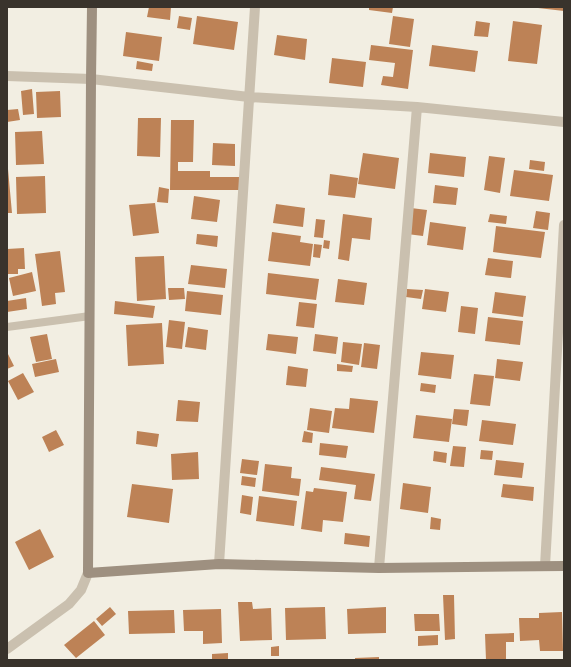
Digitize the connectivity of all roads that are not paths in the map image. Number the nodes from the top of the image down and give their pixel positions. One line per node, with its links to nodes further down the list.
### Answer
1 (92, 7): 4 (street)
2 (255, 7): 5 (street)
3 (7, 76): 4 (street)
4 (91, 79): 5 (street); 9 (street)
5 (249, 97): 6 (street); 11 (street)
6 (417, 106): 7 (street); 14 (street)
7 (564, 122)
8 (564, 225): 12 (street)
9 (90, 316): 10 (lane); 15 (street)
10 (7, 327)
11 (219, 564): 14 (street); 15 (street)
12 (545, 566): 13 (street); 14 (street)
13 (564, 566)
14 (379, 568)
15 (88, 573): 16 (street)
16 (7, 649)

